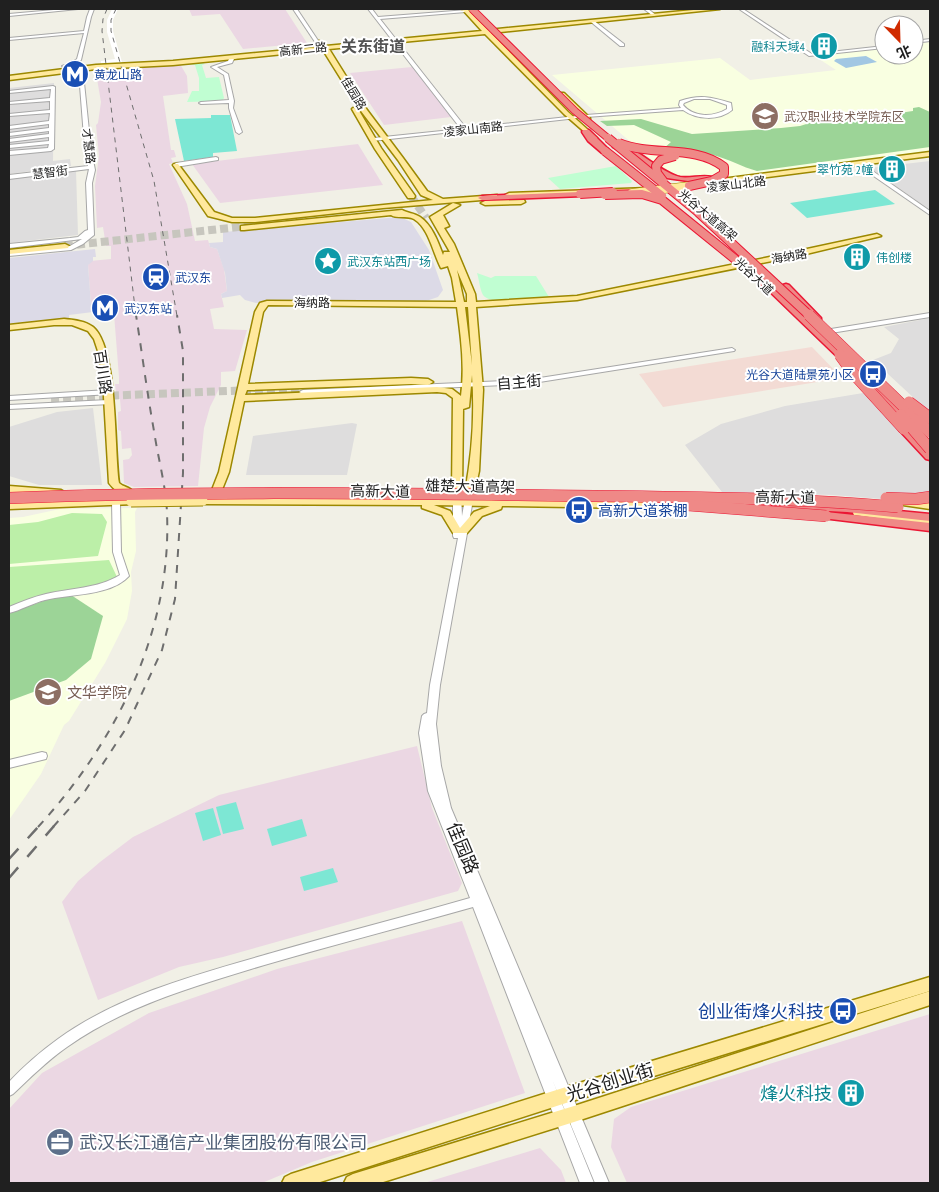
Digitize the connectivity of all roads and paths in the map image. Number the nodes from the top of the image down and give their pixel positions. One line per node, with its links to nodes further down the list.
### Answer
1 (76, 9): 10 (street)
2 (92, 9): 15 (street)
3 (294, 9): 19 (street)
4 (370, 9): 12 (street)
5 (469, 9): 12 (street); 14 (main road, 光谷大道); 41 (highway, 光谷大道高架, bridge); 66 (highway, 光谷大道高架, bridge)
6 (646, 9): 11 (street)
7 (706, 9): 11 (main road, 高新二路)
8 (717, 9): 11 (main road, 高新二路)
9 (741, 9): 20 (street)
10 (9, 14)
11 (653, 14): 13 (main road, 高新二路); 14 (main road, 高新二路)
12 (378, 18): 17 (street)
13 (592, 21): 14 (main road, 高新二路); 18 (street)
14 (491, 29): 17 (main road, 高新二路); 37 (main road, 光谷大道); 38 (main road, 光谷大道)
15 (86, 32): 16 (street); 22 (street)
16 (9, 39)
17 (394, 40): 19 (main road, 高新二路); 42 (street)
18 (622, 45)
19 (319, 46): 21 (main road, 高新二路); 23 (main road, 高新二路); 46 (main road, 佳园路); 47 (main road, 佳园路)
20 (874, 47)
21 (238, 56): 23 (main road, 高新二路); 30 (street)
22 (79, 60): 23 (street); 24 (street)
23 (94, 65): 24 (main road, 高新二路); 26 (main road, 高新二路); 57 (street, 才慧路)
24 (64, 66): 25 (main road, 高新二路)
25 (9, 72)
26 (53, 72): 27 (main road, 高新二路); 57 (street, 才慧路)
27 (9, 78)
28 (9, 92): 31 (street)
29 (9, 98): 31 (street)
30 (232, 101): 32 (street); 44 (street)
31 (53, 102): 33 (street); 35 (street); 36 (street); 39 (street)
32 (202, 102)
33 (9, 103)
34 (682, 108): 34 (street); 37 (street, 凌家山南路)
35 (9, 109)
36 (9, 115)
37 (586, 116): 38 (street, 凌家山南路); 51 (main road, 光谷大道)
38 (571, 118): 41 (main road, 光谷大道); 42 (street, 凌家山南路)
39 (52, 122): 40 (street); 43 (street)
40 (9, 127)
41 (590, 129): 61 (highway, bridge); 62 (main road, 光谷大道); 66 (highway, 光谷大道高架, bridge); 66 (highway, bridge)
42 (466, 130): 47 (street, 凌家山南路)
43 (52, 132): 45 (street); 48 (street); 49 (street)
44 (239, 132)
45 (9, 134)
46 (373, 138): 47 (street, 凌家山南路); 63 (main road, 佳园路)
47 (383, 138): 63 (main road, 佳园路)
48 (9, 140)
49 (51, 142): 50 (street); 52 (street)
50 (9, 146)
51 (616, 146): 60 (highway, bridge); 62 (main road, 光谷大道)
52 (9, 153)
53 (930, 156): 55 (main road, 凌家山北路); 62 (main road)
54 (216, 159): 56 (street)
55 (888, 163): 58 (main road, 凌家山北路); 61 (main road, bridge)
56 (176, 165): 75 (main road)
57 (89, 166): 59 (street, 慧智街); 77 (street, 才慧路)
58 (864, 167): 62 (main road, 凌家山北路); 71 (street)
59 (9, 176)
60 (714, 178): 65 (highway, bridge); 66 (highway, bridge)
61 (689, 186): 64 (main road, bridge)
62 (663, 190): 65 (main road, 凌家山北路); 79 (main road, 光谷大道); 80 (main road, 光谷大道)
63 (414, 195): 67 (main road); 68 (main road)
64 (606, 195): 65 (main road, bridge); 81 (highway, bridge)
65 (482, 201): 67 (main road)
66 (679, 202): 70 (highway, 光谷大道高架, bridge); 81 (highway, 光谷大道高架, bridge)
67 (456, 203): 69 (main road); 73 (main road)
68 (383, 206): 69 (main road); 75 (main road)
69 (410, 208): 72 (main road); 74 (main road)
70 (698, 212): 84 (highway, bridge); 89 (highway, 光谷大道高架, bridge)
71 (930, 213)
72 (380, 215): 73 (main road); 75 (main road)
73 (429, 218): 82 (main road); 82 (main road)
74 (304, 219)
75 (263, 223)
76 (877, 236): 79 (main road, 海纳路)
77 (64, 245): 78 (main road)
78 (9, 250)
79 (755, 262): 80 (main road, 海纳路); 84 (main road, 光谷大道)
80 (743, 264): 82 (main road, 海纳路); 107 (main road, 光谷大道)
81 (769, 286): 91 (highway, 光谷大道高架)
82 (466, 306): 92 (main road); 94 (main road, 海纳路)
83 (930, 315): 89 (street)
84 (818, 320): 89 (main road, 光谷大道)
85 (33, 326): 86 (main road, 百川路); 87 (main road); 98 (main road, 百川路)
86 (9, 328)
87 (24, 332): 88 (main road, 百川路); 98 (main road, 百川路)
88 (9, 334)
89 (832, 334): 103 (highway, bridge); 104 (highway, bridge); 105 (main road, 光谷大道); 106 (highway, 光谷大道高架, bridge)
90 (731, 349): 92 (street, 自主街)
91 (840, 355): 107 (highway, 光谷大道高架, bridge); 108 (highway, bridge)
92 (472, 383): 93 (street, 自主街); 95 (street, 自主街); 119 (main road)
93 (428, 386): 95 (street); 95 (street, 自主街); 96 (main road); 119 (main road)
94 (246, 387): 96 (main road); 99 (main road, 海纳路)
95 (401, 388)
96 (270, 391): 99 (main road)
97 (75, 394): 98 (street); 101 (street); 102 (street)
98 (105, 397): 102 (street); 112 (main road, 百川路); 113 (main road, 百川路)
99 (243, 398): 110 (main road, 海纳路); 111 (main road, 海纳路)
100 (51, 400): 101 (street)
101 (9, 402): 102 (street)
102 (74, 404)
103 (930, 418)
104 (930, 423)
105 (930, 428)
106 (930, 432)
107 (930, 445)
108 (930, 457)
109 (9, 488): 120 (main road)
110 (217, 490): 111 (main road, 高新大道); 114 (main road, 高新大道)
111 (232, 490): 115 (main road, 高新大道)
112 (95, 493): 113 (main road); 120 (main road)
113 (131, 495): 114 (main road, bridge); 121 (main road)
114 (203, 495): 115 (main road, 高新大道)
115 (342, 496): 119 (main road, 高新大道); 122 (main road, 高新大道)
116 (9, 497): 117 (highway, 雄楚大道高架, bridge); 120 (main road)
117 (664, 497): 118 (highway, bridge); 126 (highway, 雄楚大道高架, bridge)
118 (930, 497)
119 (463, 498): 122 (main road, 高新大道); 123 (main road, 高新大道); 126 (main road, 高新大道); 131 (street, 佳园路)
120 (68, 499): 121 (main road); 125 (main road); 127 (main road)
121 (116, 502): 132 (street)
122 (412, 503): 131 (main road)
123 (515, 503): 124 (main road, 高新大道); 131 (main road)
124 (647, 504): 125 (highway, 雄楚大道高架, bridge); 128 (highway, 雄楚大道高架, bridge); 129 (main road, 高新大道); 130 (highway, bridge)
125 (9, 506)
126 (927, 509)
127 (9, 513)
128 (930, 518)
129 (930, 522)
130 (930, 527)
131 (460, 531): 135 (street, 佳园路); 139 (street, 佳园路)
132 (9, 610)
133 (42, 756): 134 (street)
134 (9, 764)
135 (476, 901): 138 (street); 139 (street, 佳园路)
136 (930, 984): 139 (main road, 光谷创业街)
137 (930, 998): 140 (main road, 光谷创业街)
138 (9, 1090)
139 (560, 1098): 140 (street, 佳园路); 142 (main road, 光谷创业街)
140 (567, 1116): 141 (main road, 光谷创业街); 143 (street, 佳园路); 144 (street, 佳园路)
141 (359, 1182)
142 (291, 1183)
143 (588, 1183)
144 (602, 1183)

